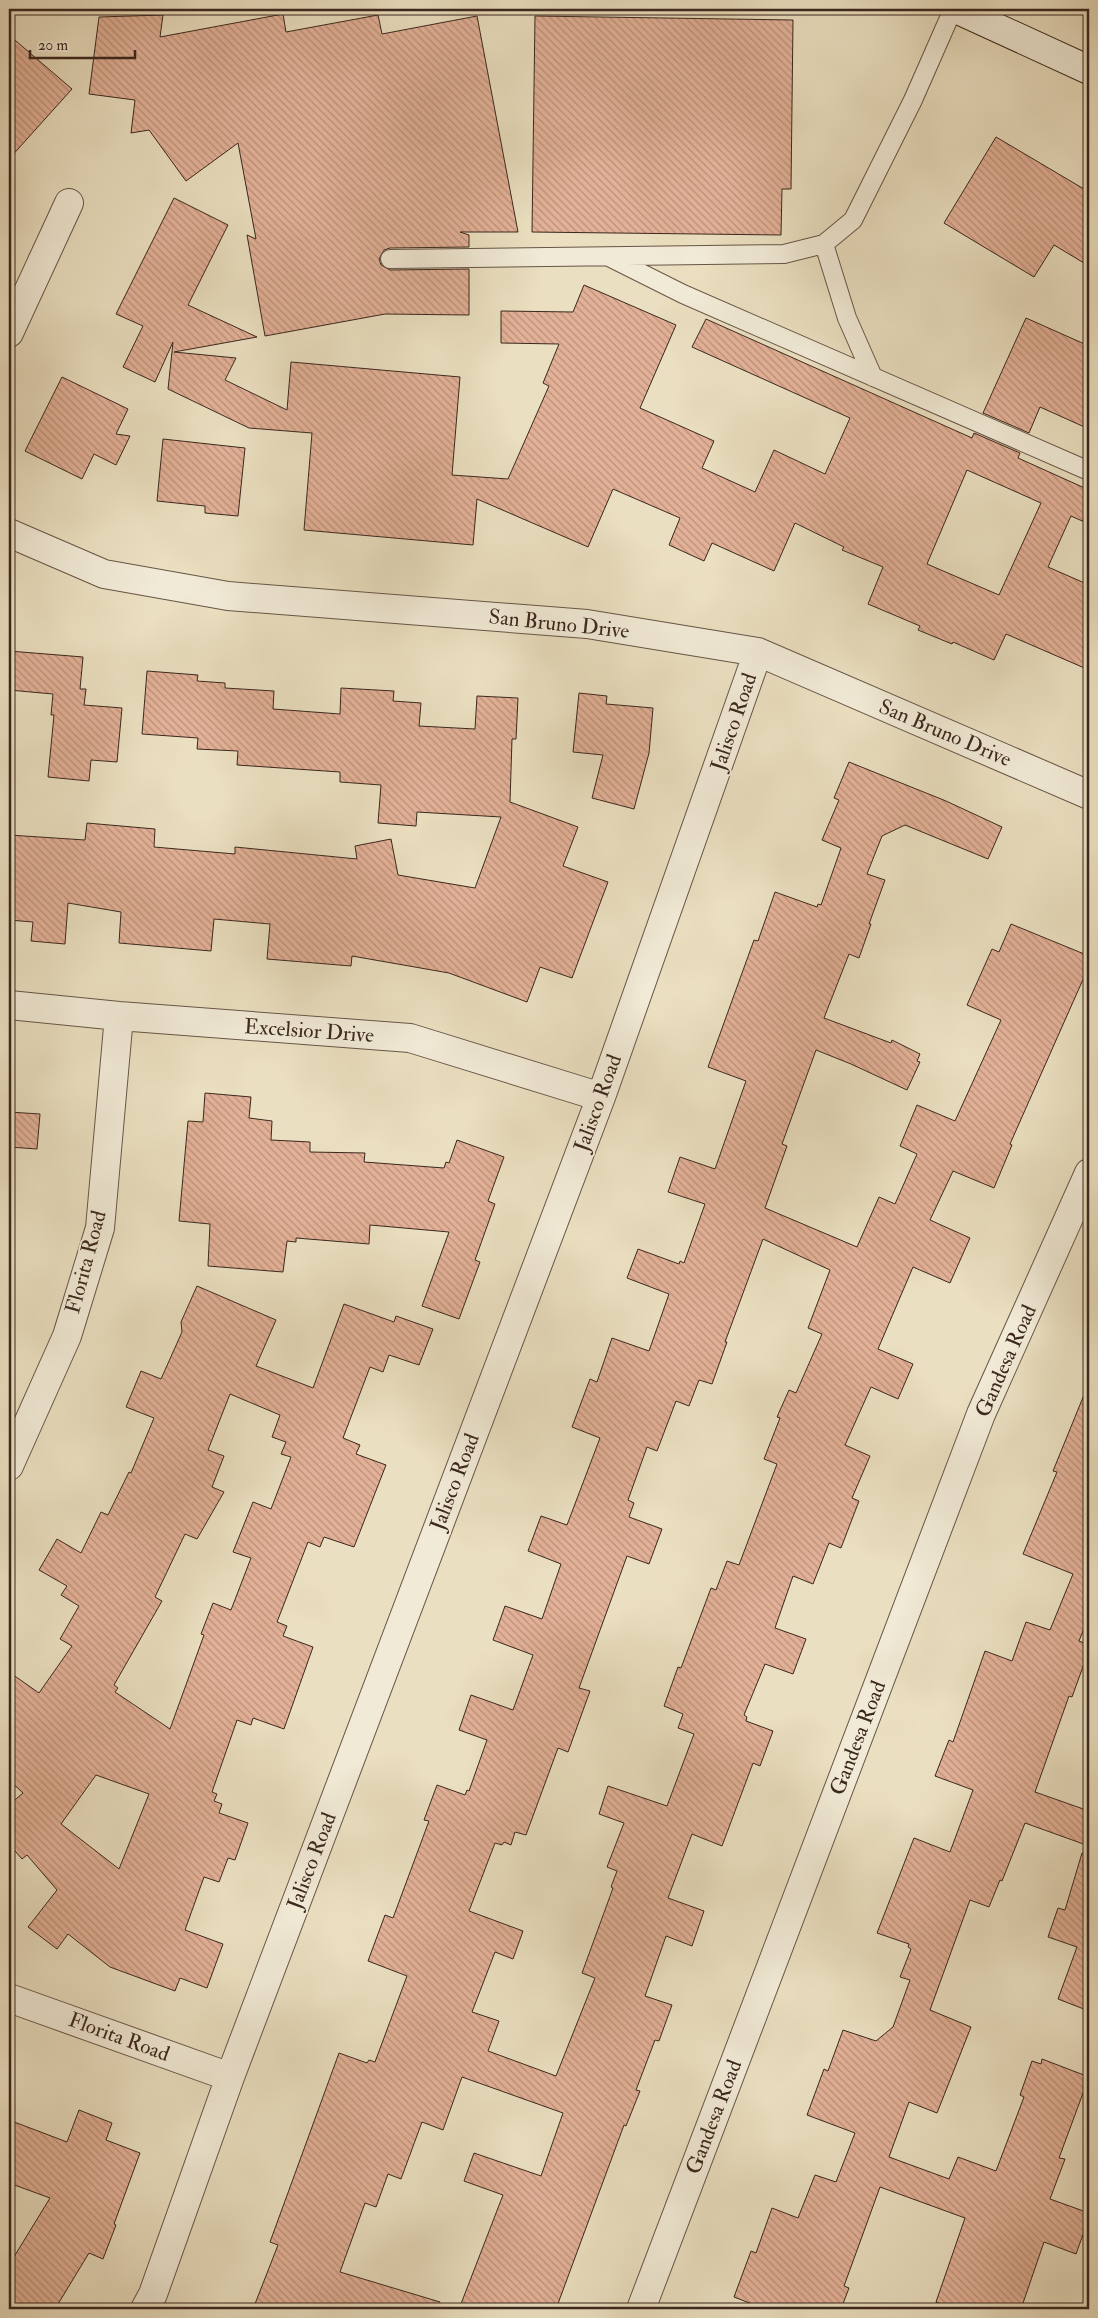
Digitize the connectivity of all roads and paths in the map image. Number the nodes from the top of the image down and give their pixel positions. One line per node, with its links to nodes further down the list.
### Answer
1 (954, 9): 2 (street); 4 (lane)
2 (1089, 70)
3 (69, 203): 7 (street)
4 (824, 244): 5 (lane); 8 (lane)
5 (606, 256): 6 (lane); 8 (lane)
6 (390, 259)
7 (9, 333)
8 (873, 377): 9 (lane)
9 (1089, 471)
10 (9, 533): 11 (street, San Bruno Drive)
11 (758, 652): 12 (street, San Bruno Drive); 15 (street, Jalisco Road)
12 (1089, 795)
13 (9, 1005): 14 (street, Excelsior Drive)
14 (119, 1016): 15 (street, Excelsior Drive); 17 (street, Florita Road)
15 (601, 1097): 19 (street, Jalisco Road)
16 (1089, 1173): 21 (street, Gandesa Road)
17 (9, 1466)
18 (9, 1998): 19 (street, Florita Road)
19 (230, 2077): 20 (street, Jalisco Road)
20 (145, 2309)
21 (641, 2309)

